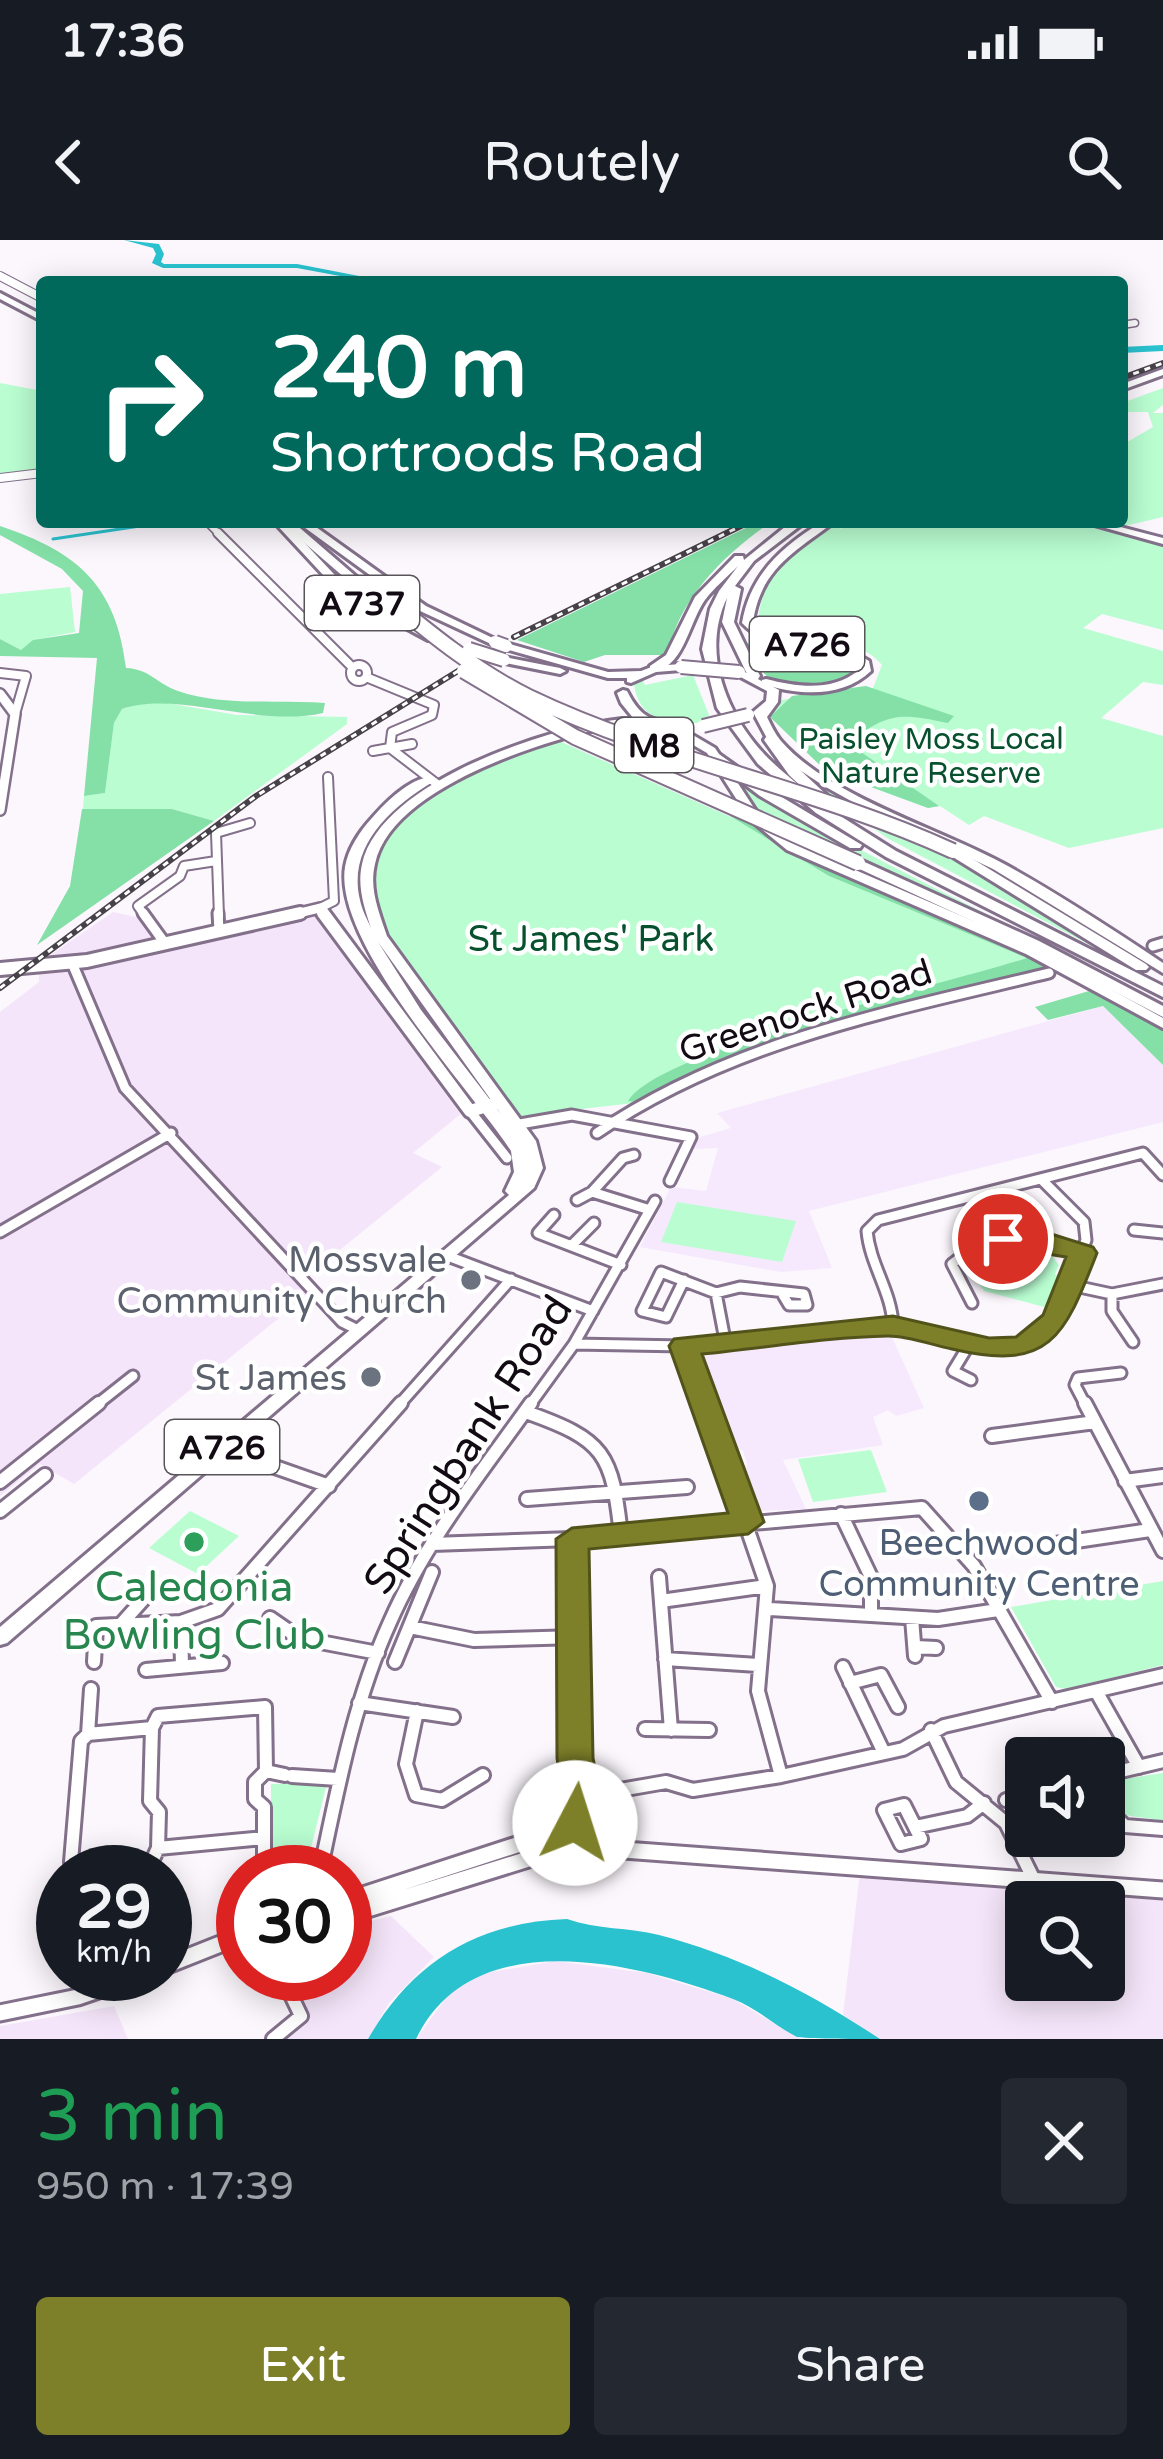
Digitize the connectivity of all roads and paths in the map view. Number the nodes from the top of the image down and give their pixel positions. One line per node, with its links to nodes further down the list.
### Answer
1 (0, 276): 3 (street)
2 (0, 293): 4 (main road)
3 (36, 295)
4 (36, 312)
5 (1135, 323): 6 (street)
6 (1128, 324)
7 (1163, 375): 8 (highway)
8 (1128, 388)
9 (36, 474): 10 (street)
10 (0, 478)
11 (213, 528): 26 (street)
12 (288, 528): 23 (main road, A737, bridge)
13 (291, 528): 22 (highway, M8)
14 (306, 528): 22 (highway, M8)
15 (309, 528): 23 (main road, A737)
16 (779, 528): 21 (highway, M8)
17 (790, 528): 21 (highway, M8)
18 (821, 528): 32 (main road, A726)
19 (1112, 528): 20 (main road)
20 (1163, 541)
21 (746, 557): 25 (highway, M8); 31 (highway, M8); 51 (highway, M8); 53 (highway, M8)
22 (375, 593): 60 (highway, M8, bridge); 63 (highway, M8, bridge)
23 (502, 649): 29 (main road, A737); 33 (main road, A737)
24 (384, 667): 28 (street)
25 (654, 669): 29 (main road, A726); 31 (main road, A726, bridge)
26 (350, 671): 28 (street); 30 (street)
27 (0, 673): 37 (street)
28 (367, 673): 42 (street)
29 (639, 674): 33 (main road, A726)
30 (333, 678)
31 (760, 679): 32 (main road, A726); 35 (main road, A726)
32 (802, 688): 35 (main road, A726)
33 (623, 692): 36 (main road)
34 (0, 694): 37 (street)
35 (771, 702): 39 (main road, A726, bridge); 40 (main road)
36 (628, 707): 38 (main road, A726); 46 (main road, A726)
37 (15, 714): 47 (street)
38 (652, 724): 39 (main road, A726); 46 (main road, A726)
39 (673, 728): 44 (main road)
40 (771, 740): 53 (highway, M8); 58 (main road)
41 (412, 744): 42 (street)
42 (390, 748): 43 (street); 46 (street)
43 (373, 751)
44 (716, 756): 51 (highway, M8); 64 (main road)
45 (328, 777): 52 (street)
46 (432, 782): 65 (main road, A726)
47 (3, 783): 48 (street)
48 (0, 810)
49 (250, 823): 50 (street)
50 (216, 861): 54 (street); 55 (street)
51 (926, 879): 62 (highway, M8)
52 (320, 908): 54 (street); 65 (street)
53 (1024, 917): 61 (highway, M8)
54 (219, 930): 55 (street)
55 (164, 942): 56 (street)
56 (71, 963): 57 (street); 68 (street)
57 (0, 969)
58 (1163, 969)
59 (1049, 973): 66 (street, Greenock Road)
60 (1163, 982)
61 (1163, 992)
62 (1163, 1002)
63 (1163, 1012)
64 (1163, 1024)
65 (486, 1106): 67 (main road, A726); 71 (street)
66 (612, 1120): 67 (street, Greenock Road); 69 (street); 74 (street)
67 (510, 1126): 84 (main road, A726)
68 (171, 1133): 80 (street); 96 (street)
69 (597, 1133)
70 (634, 1156): 75 (street)
71 (507, 1158)
72 (1163, 1174): 73 (street)
73 (1042, 1180): 83 (street); 95 (street)
74 (670, 1181)
75 (592, 1192): 76 (street); 85 (street, Springbank Road)
76 (577, 1200)
77 (554, 1215): 82 (street)
78 (594, 1223): 82 (street)
79 (1134, 1230): 81 (street)
80 (0, 1232)
81 (1163, 1233)
82 (572, 1246): 85 (street)
83 (1082, 1253): 89 (street); 93 (street)
84 (446, 1256): 86 (street); 96 (main road, A726)
85 (621, 1265): 94 (street, Springbank Road)
86 (511, 1279): 94 (street); 113 (street)
87 (685, 1280): 87 (street); 90 (street)
88 (1163, 1284): 91 (street)
89 (1070, 1285): 91 (street); 99 (street)
90 (716, 1293): 92 (street); 97 (street)
91 (1112, 1294): 98 (street)
92 (783, 1295)
93 (972, 1303)
94 (593, 1311): 100 (street, Springbank Road)
95 (893, 1326): 97 (street); 99 (street)
96 (358, 1330): 108 (main road, A726)
97 (725, 1340): 101 (street)
98 (1133, 1342)
99 (970, 1343): 104 (street)
100 (574, 1344): 101 (street); 105 (street, Springbank Road)
101 (684, 1346): 119 (street)
102 (1121, 1373): 106 (street)
103 (133, 1376): 112 (street)
104 (970, 1380)
105 (526, 1412): 115 (street); 123 (street, Springbank Road)
106 (1095, 1422): 107 (street); 111 (street)
107 (992, 1436)
108 (221, 1448): 113 (street); 140 (main road, A726)
109 (45, 1474): 117 (street)
110 (1163, 1475): 111 (street)
111 (1125, 1481): 120 (street)
112 (0, 1482)
113 (328, 1486): 137 (street)
114 (687, 1487): 115 (street)
115 (616, 1493): 116 (street); 121 (street)
116 (527, 1498)
117 (0, 1511)
118 (841, 1514): 119 (street); 132 (street); 133 (street)
119 (748, 1522): 121 (street); 128 (street)
120 (1150, 1530): 124 (street); 125 (street)
121 (621, 1535): 122 (street)
122 (572, 1539): 123 (street); 139 (street)
123 (432, 1544): 142 (street, Springbank Road)
124 (1049, 1544)
125 (1162, 1547)
126 (432, 1572): 138 (street)
127 (659, 1577): 130 (street)
128 (767, 1586): 130 (street); 131 (street)
129 (149, 1593): 136 (street)
130 (661, 1601): 143 (street)
131 (770, 1609): 133 (street); 147 (street)
132 (998, 1610): 135 (street); 155 (street)
133 (871, 1615): 135 (street)
134 (270, 1618): 142 (street)
135 (912, 1618): 141 (street)
136 (123, 1622): 137 (street); 144 (street)
137 (182, 1622): 149 (street)
138 (410, 1627): 139 (street); 145 (street)
139 (577, 1637): 174 (street)
140 (0, 1638)
141 (936, 1648)
142 (379, 1653): 156 (street, Springbank Road)
143 (665, 1659): 147 (street); 162 (street)
144 (94, 1662)
145 (395, 1662)
146 (223, 1664): 149 (street)
147 (758, 1665): 172 (street)
148 (843, 1666): 152 (street)
149 (182, 1667): 150 (street)
150 (146, 1670)
151 (1163, 1675): 154 (street)
152 (850, 1682): 157 (street); 166 (street)
153 (91, 1689): 165 (street)
154 (1096, 1691): 155 (street); 168 (street)
155 (1052, 1702): 164 (street)
156 (359, 1703): 158 (street); 173 (street, Springbank Road)
157 (898, 1707)
158 (417, 1712): 159 (street); 171 (street)
159 (453, 1717)
160 (152, 1728): 165 (street); 170 (street); 182 (street)
161 (645, 1729): 162 (street)
162 (670, 1730): 163 (street)
163 (710, 1730)
164 (931, 1730): 166 (street); 175 (street)
165 (88, 1734): 181 (street)
166 (884, 1754): 172 (street)
167 (1163, 1761): 168 (street)
168 (1139, 1766): 169 (street)
169 (1125, 1770)
170 (266, 1772): 173 (street); 179 (street)
171 (483, 1775)
172 (781, 1776): 174 (street)
173 (338, 1779): 185 (street, Springbank Road)
174 (597, 1794): 180 (street)
175 (984, 1803): 177 (street); 186 (street)
176 (1125, 1826): 178 (street)
177 (915, 1827)
178 (1163, 1829)
179 (264, 1838): 183 (street); 184 (street)
180 (576, 1841): 186 (street); 188 (street); 190 (street)
181 (72, 1845)
182 (158, 1845)
183 (190, 1845)
184 (264, 1845)
185 (327, 1845)
186 (1034, 1881)
187 (1125, 1887): 189 (street)
188 (372, 1890)
189 (1163, 1890)
190 (372, 1909)
191 (65, 2001): 193 (street)
192 (294, 2001): 194 (street)
193 (0, 2013)
194 (273, 2039)

